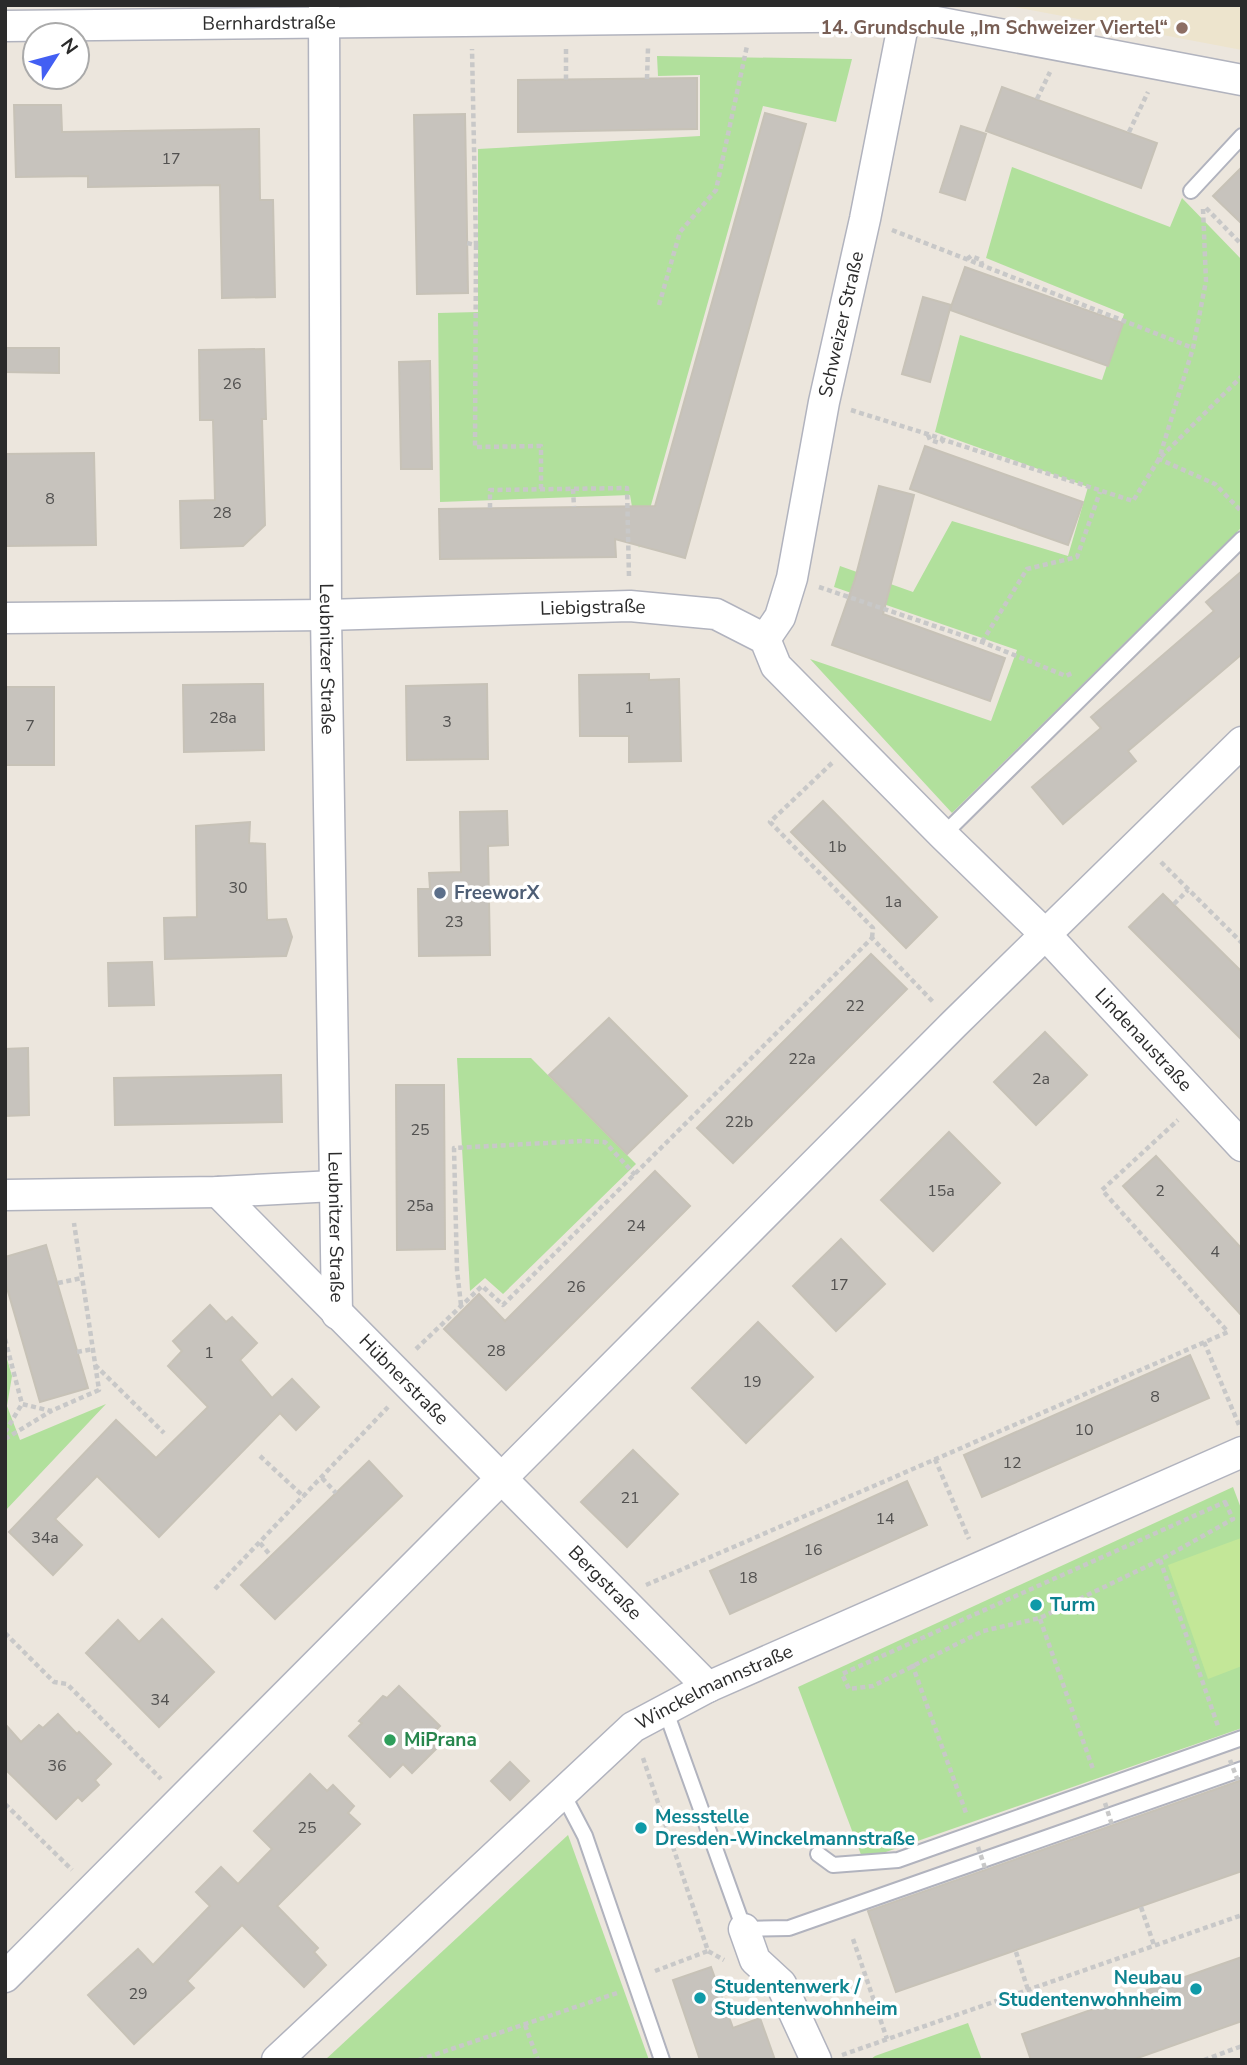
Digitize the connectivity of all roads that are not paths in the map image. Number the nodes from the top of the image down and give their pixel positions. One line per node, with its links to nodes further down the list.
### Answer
1 (906, 10): 2 (street, Bernhardstraße); 4 (street, Bernhardstraße); 10 (street, Schweizer Straße)
2 (324, 14): 3 (street, Bernhardstraße); 8 (street, Leubnitzer Straße)
3 (5, 26)
4 (1242, 79)
5 (1242, 136): 6 (lane)
6 (1191, 191)
7 (1242, 539): 12 (lane)
8 (326, 615): 9 (street, Liebigstraße); 10 (street, Liebigstraße); 15 (street, Leubnitzer Straße)
9 (5, 618)
10 (765, 639): 12 (street)
11 (1242, 742): 13 (street)
12 (943, 835): 13 (street)
13 (1045, 934): 14 (street, Lindenaustraße); 20 (street)
14 (1242, 1146)
15 (334, 1186): 16 (street); 18 (street, Leubnitzer Straße)
16 (218, 1192): 17 (street); 18 (street, Hübnerstraße)
17 (5, 1195)
18 (337, 1314): 20 (street, Hübnerstraße)
19 (1242, 1452): 21 (street, Winckelmannstraße)
20 (503, 1478): 21 (street, Bergstraße); 28 (street)
21 (708, 1686): 22 (street, Winckelmannstraße)
22 (665, 1709): 25 (street, Winckelmannstraße); 27 (lane)
23 (1242, 1738): 26 (lane)
24 (1236, 1770): 27 (lane)
25 (562, 1794): 30 (street, Winckelmannstraße); 31 (lane)
26 (818, 1854)
27 (744, 1929): 29 (street)
28 (5, 1977)
29 (828, 2058)
30 (277, 2060)
31 (662, 2060)

